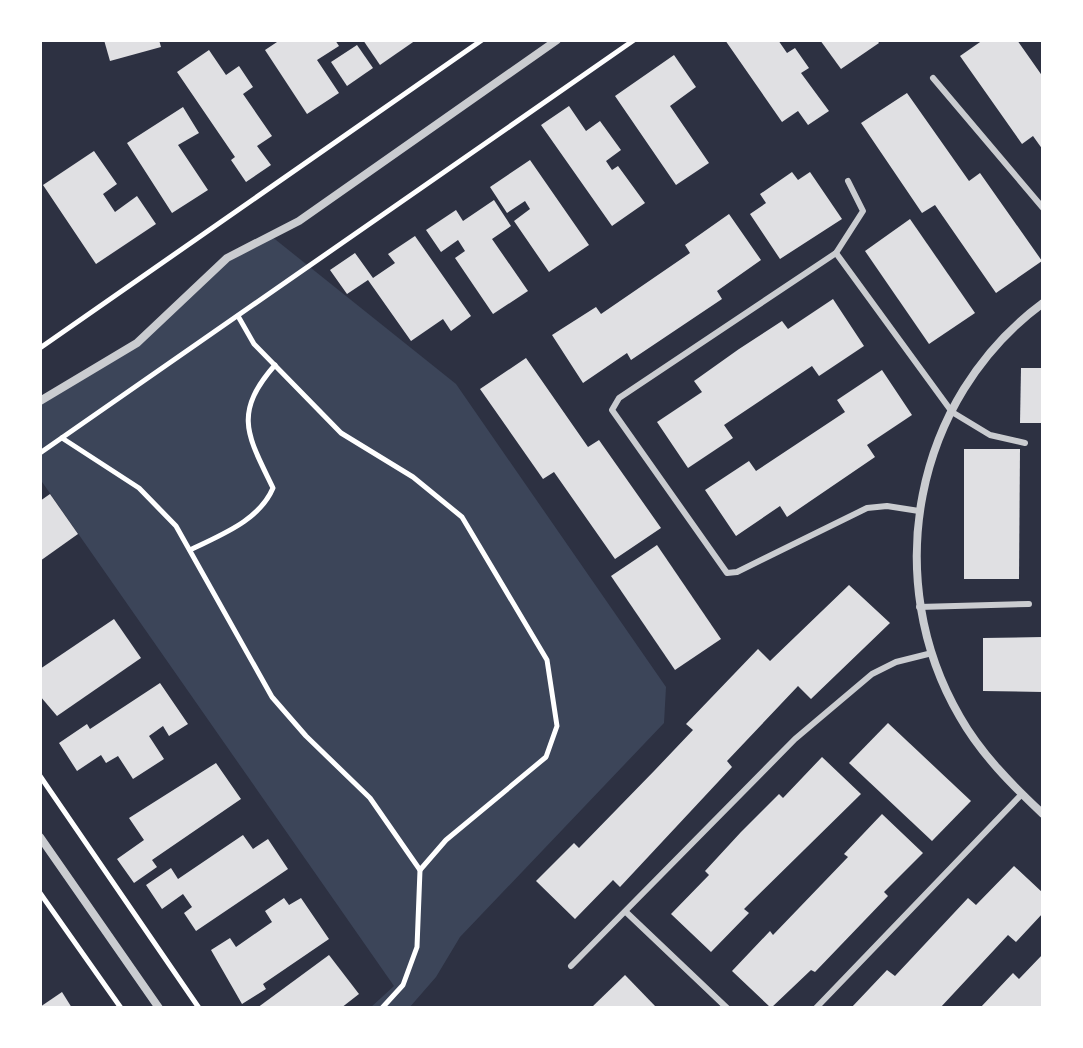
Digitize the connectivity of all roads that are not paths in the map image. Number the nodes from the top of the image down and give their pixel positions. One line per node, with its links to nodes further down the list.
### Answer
1 (557, 40): 7 (street)
2 (933, 78): 4 (lane)
3 (848, 181): 5 (lane)
4 (1043, 208)
5 (836, 253): 8 (lane); 10 (lane)
6 (1043, 303): 8 (street)
7 (40, 401)
8 (952, 412): 9 (lane); 10 (street)
9 (1025, 443)
10 (919, 511): 12 (street)
11 (1029, 604): 12 (lane)
12 (919, 607): 13 (street)
13 (932, 653): 14 (street); 17 (lane)
14 (1022, 794): 15 (street); 21 (lane)
15 (1043, 814)
16 (40, 837): 19 (street)
17 (626, 912): 18 (lane); 20 (lane)
18 (571, 966)
19 (159, 1008)
20 (727, 1008)
21 (816, 1008)

